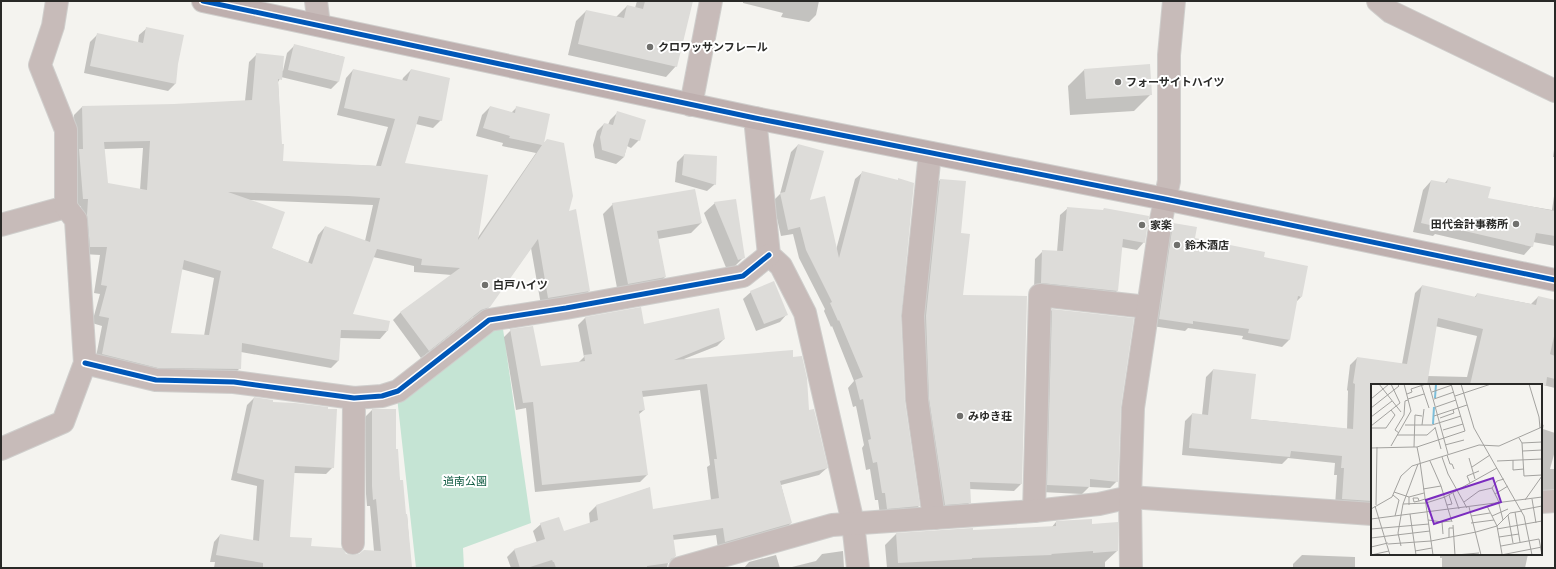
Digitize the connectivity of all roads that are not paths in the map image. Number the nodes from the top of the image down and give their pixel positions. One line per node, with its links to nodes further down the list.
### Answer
1 (57, 1): 13 (street)
2 (203, 1): 7 (street)
3 (316, 1): 7 (street)
4 (711, 1): 9 (street)
5 (1174, 1): 12 (street)
6 (1378, 1): 8 (street)
7 (319, 25): 9 (street)
8 (1555, 91)
9 (691, 105): 10 (street)
10 (755, 118): 11 (street); 15 (street)
11 (930, 153): 12 (street); 26 (street)
12 (1165, 199): 16 (street); 17 (street)
13 (66, 207): 14 (street); 18 (street)
14 (1, 226)
15 (769, 256): 19 (street); 27 (street)
16 (1555, 280)
17 (1147, 307): 21 (street); 24 (street)
18 (85, 363): 19 (street); 20 (street)
19 (354, 398): 28 (street)
20 (1, 449)
21 (1130, 497): 24 (street); 25 (street); 31 (street)
22 (1555, 501): 23 (street)
23 (1542, 502)
24 (1034, 511): 26 (street)
25 (1371, 514)
26 (934, 518): 27 (street)
27 (853, 523): 29 (street); 30 (street)
28 (353, 543)
29 (680, 568)
30 (858, 568)
31 (1131, 568)

